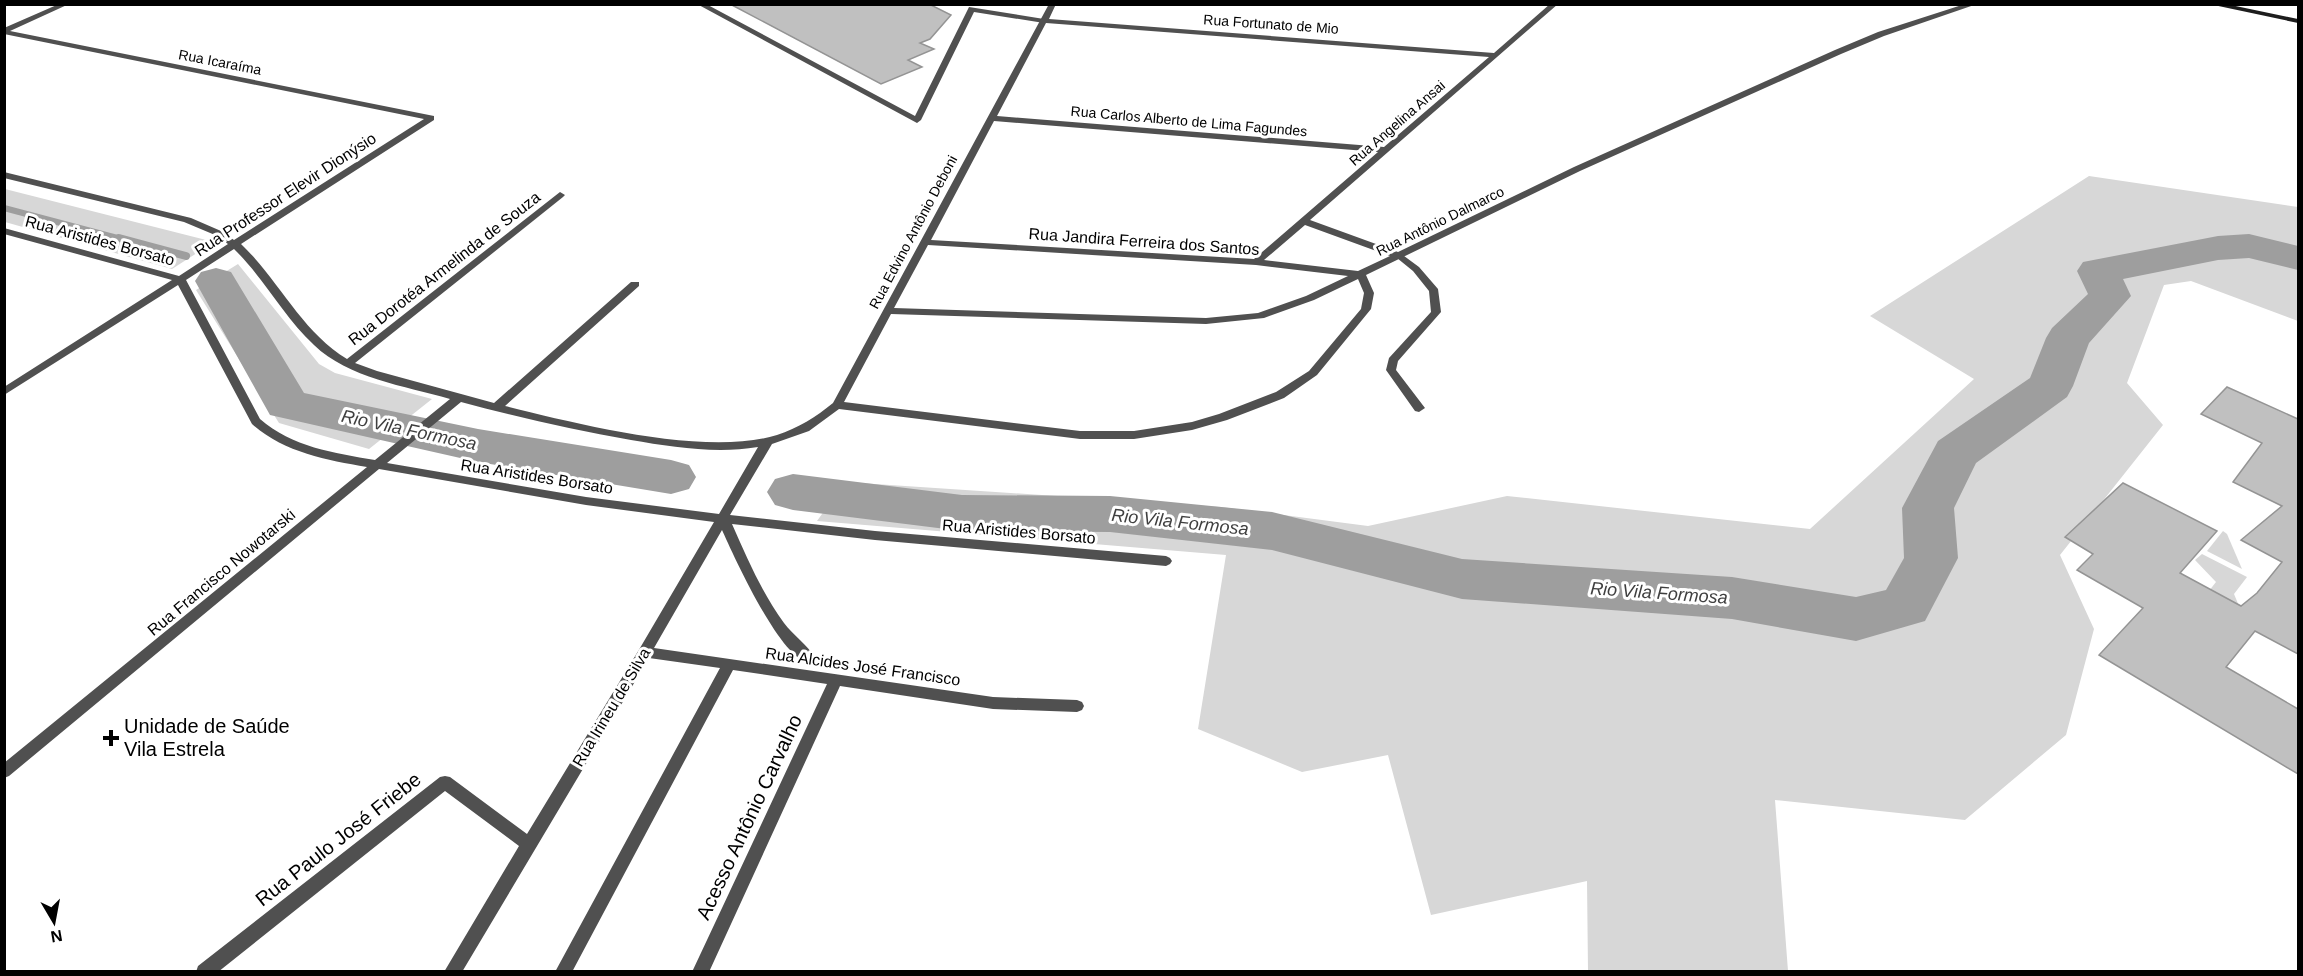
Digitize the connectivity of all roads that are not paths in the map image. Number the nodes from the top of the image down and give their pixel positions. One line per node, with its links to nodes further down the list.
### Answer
1 (66, 4): 11 (street)
2 (700, 4): 8 (street)
3 (963, 4): 8 (street, Rua Fortunato de Mio)
4 (1053, 4): 9 (street, Rua Edvino Antônio Deboni)
5 (1555, 4): 12 (street, Rua Angelina Ansai)
6 (1974, 4): 22 (street, Rua Antônio Dalmarco)
7 (2212, 4): 10 (main road)
8 (972, 9): 9 (street, Rua Fortunato de Mio)
9 (1044, 21): 12 (street, Rua Fortunato de Mio); 14 (street, Rua Edvino Antônio Deboni)
10 (2298, 21)
11 (4, 31): 13 (street, Rua Icaraíma)
12 (1496, 55): 15 (street, Rua Angelina Ansai)
13 (431, 118): 21 (street, Rua Professor Elevir Dionýsio)
14 (991, 118): 15 (street, Rua Carlos Alberto de Lima Fagundes); 20 (street, Rua Edvino Antônio Deboni)
15 (1386, 150): 18 (street, Rua Angelina Ansai)
16 (4, 175): 21 (street)
17 (560, 195): 28 (street, Rua Dorotéa Armelinda de Souza)
18 (1303, 221): 22 (street); 23 (street, Rua Angelina Ansai)
19 (4, 231): 25 (street, Rua Aristides Borsato)
20 (924, 242): 23 (street, Rua Jandira Ferreira dos Santos); 27 (street, Rua Edvino Antônio Deboni)
21 (235, 244): 25 (street, Rua Professor Elevir Dionýsio); 28 (street)
22 (1400, 256): 24 (street, Rua Antônio Dalmarco); 33 (street)
23 (1256, 262): 24 (street, Rua Jandira Ferreira dos Santos)
24 (1361, 274): 27 (street, Rua Antônio Dalmarco); 31 (street)
25 (180, 279): 29 (street, Rua Professor Elevir Dionýsio); 35 (street, Rua Aristides Borsato)
26 (635, 284): 32 (street)
27 (887, 311): 31 (street, Rua Edvino Antônio Deboni)
28 (347, 364): 30 (street)
29 (4, 392)
30 (458, 398): 32 (street); 35 (street, Rua Francisco Nowotarski)
31 (837, 405): 34 (street, Rua Edvino Antônio Deboni)
32 (497, 407): 34 (street)
33 (1419, 408)
34 (768, 440): 36 (street, Rua Irineu de Silva)
35 (383, 460): 36 (street, Rua Aristides Borsato); 43 (street, Rua Francisco Nowotarski)
36 (723, 518): 37 (street, Rua Aristides Borsato); 38 (street, Rua Irineu de Silva); 39 (street)
37 (1166, 561)
38 (645, 652): 40 (street, Rua Alcides José Francisco); 44 (street, Rua Irineu de Silva)
39 (808, 658)
40 (729, 664): 41 (street, Rua Alcides José Francisco); 47 (street)
41 (836, 680): 42 (street, Rua Alcides José Francisco); 48 (street, Acesso Antônio Carvalho)
42 (1077, 706)
43 (4, 772)
44 (528, 844): 45 (street, Rua Paulo José Friebe); 46 (street, Rua Irineu de Silva)
45 (204, 972)
46 (452, 972)
47 (562, 972)
48 (700, 972)

